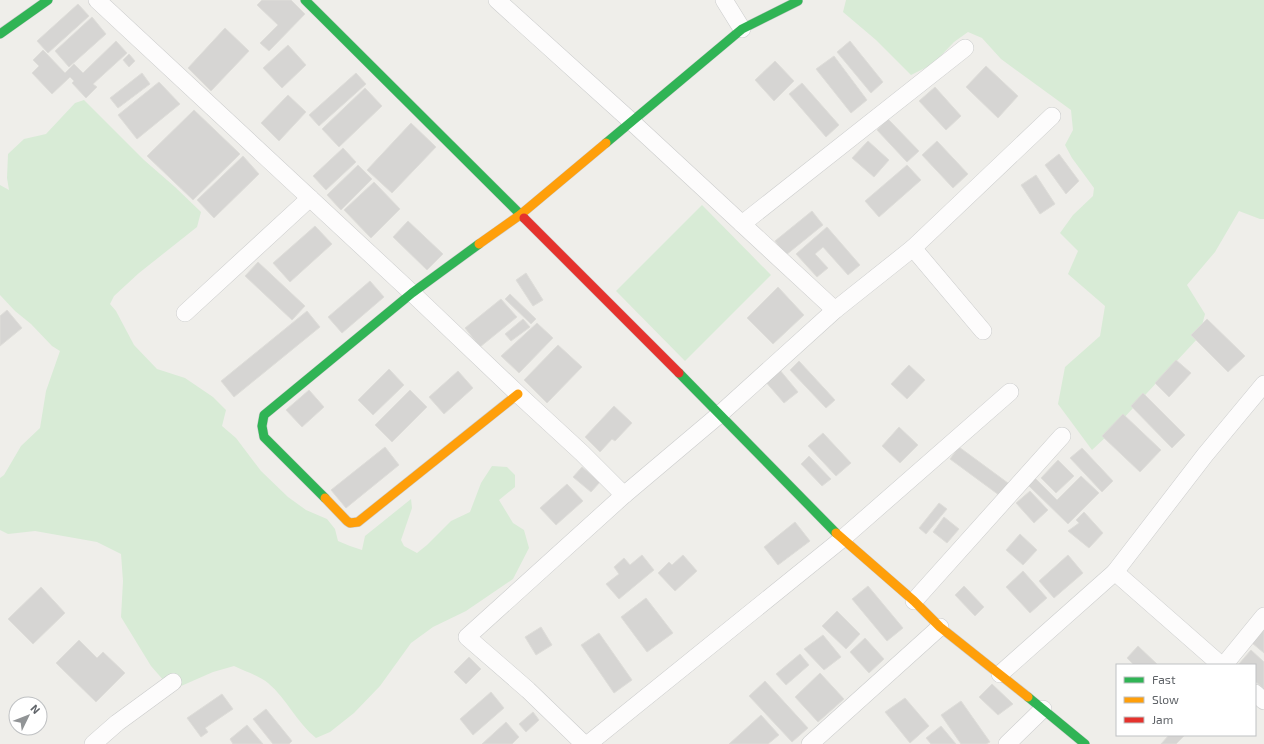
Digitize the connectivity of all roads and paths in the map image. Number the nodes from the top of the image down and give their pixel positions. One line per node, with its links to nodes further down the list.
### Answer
1 (48, 0): 8 (street)
2 (97, 0): 12 (street)
3 (305, 0): 13 (street)
4 (497, 0): 11 (street)
5 (724, 0): 7 (street)
6 (798, 1): 7 (street)
7 (742, 29): 11 (street)
8 (0, 34)
9 (965, 48): 14 (street)
10 (1052, 116): 15 (street)
11 (632, 122): 13 (street); 14 (street)
12 (310, 198): 16 (street); 18 (street)
13 (520, 215): 16 (street); 23 (street)
14 (742, 224): 17 (street)
15 (913, 248): 17 (street); 19 (street)
16 (412, 293): 22 (street); 22 (street)
17 (835, 310): 23 (street)
18 (185, 313)
19 (983, 331)
20 (1264, 384): 27 (street)
21 (1010, 392): 26 (street)
22 (518, 394): 25 (street)
23 (720, 414): 25 (street); 26 (street)
24 (1062, 436): 28 (street)
25 (624, 495): 39 (street)
26 (842, 539): 28 (street); 40 (street)
27 (1115, 572): 31 (street); 33 (street)
28 (914, 601): 30 (street)
29 (1264, 616): 32 (street)
30 (940, 627): 33 (street); 41 (street)
31 (1219, 664)
32 (1225, 664)
33 (1000, 674): 37 (street)
34 (173, 682): 38 (street)
35 (1256, 695): 36 (street)
36 (1264, 701)
37 (1043, 709): 42 (street); 43 (street)
38 (93, 744)
39 (584, 744)
40 (588, 744)
41 (810, 744)
42 (1007, 744)
43 (1085, 744)

